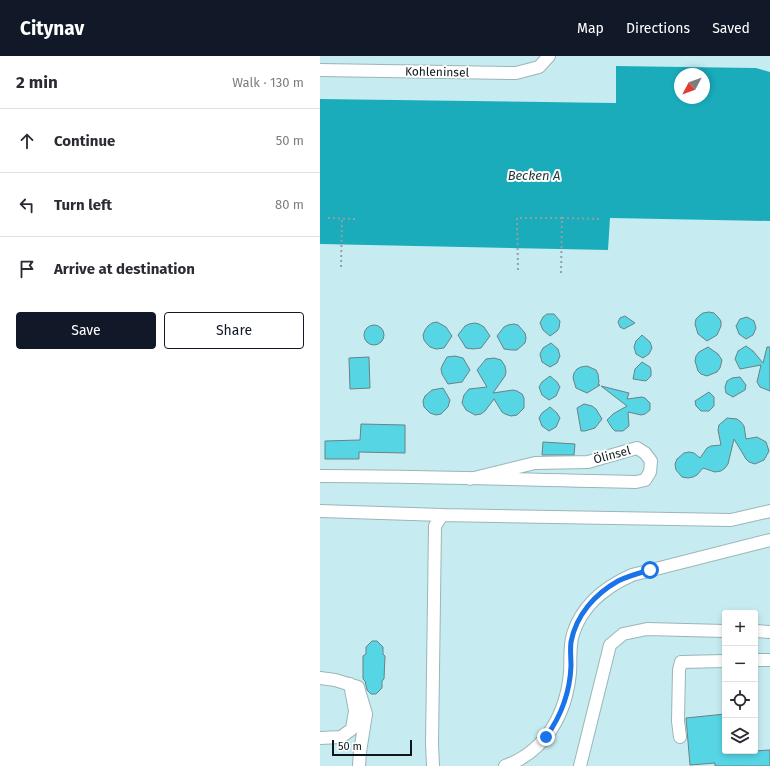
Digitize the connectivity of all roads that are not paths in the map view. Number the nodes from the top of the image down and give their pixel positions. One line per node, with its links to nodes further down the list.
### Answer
1 (550, 56): 2 (street, Kohleninsel)
2 (320, 70)
3 (320, 476): 4 (street, Ölinsel)
4 (470, 479): 4 (street, Ölinsel)
5 (320, 511): 7 (street)
6 (770, 511): 7 (street)
7 (442, 516): 20 (street)
8 (770, 540): 21 (street)
9 (722, 631): 22 (street)
10 (758, 631): 11 (street)
11 (770, 632)
12 (758, 660): 13 (street)
13 (770, 660)
14 (722, 661): 17 (street)
15 (320, 678): 16 (street)
16 (350, 684): 18 (street); 19 (street)
17 (680, 737)
18 (320, 738)
19 (359, 766)
20 (434, 766)
21 (505, 766)
22 (580, 766)

